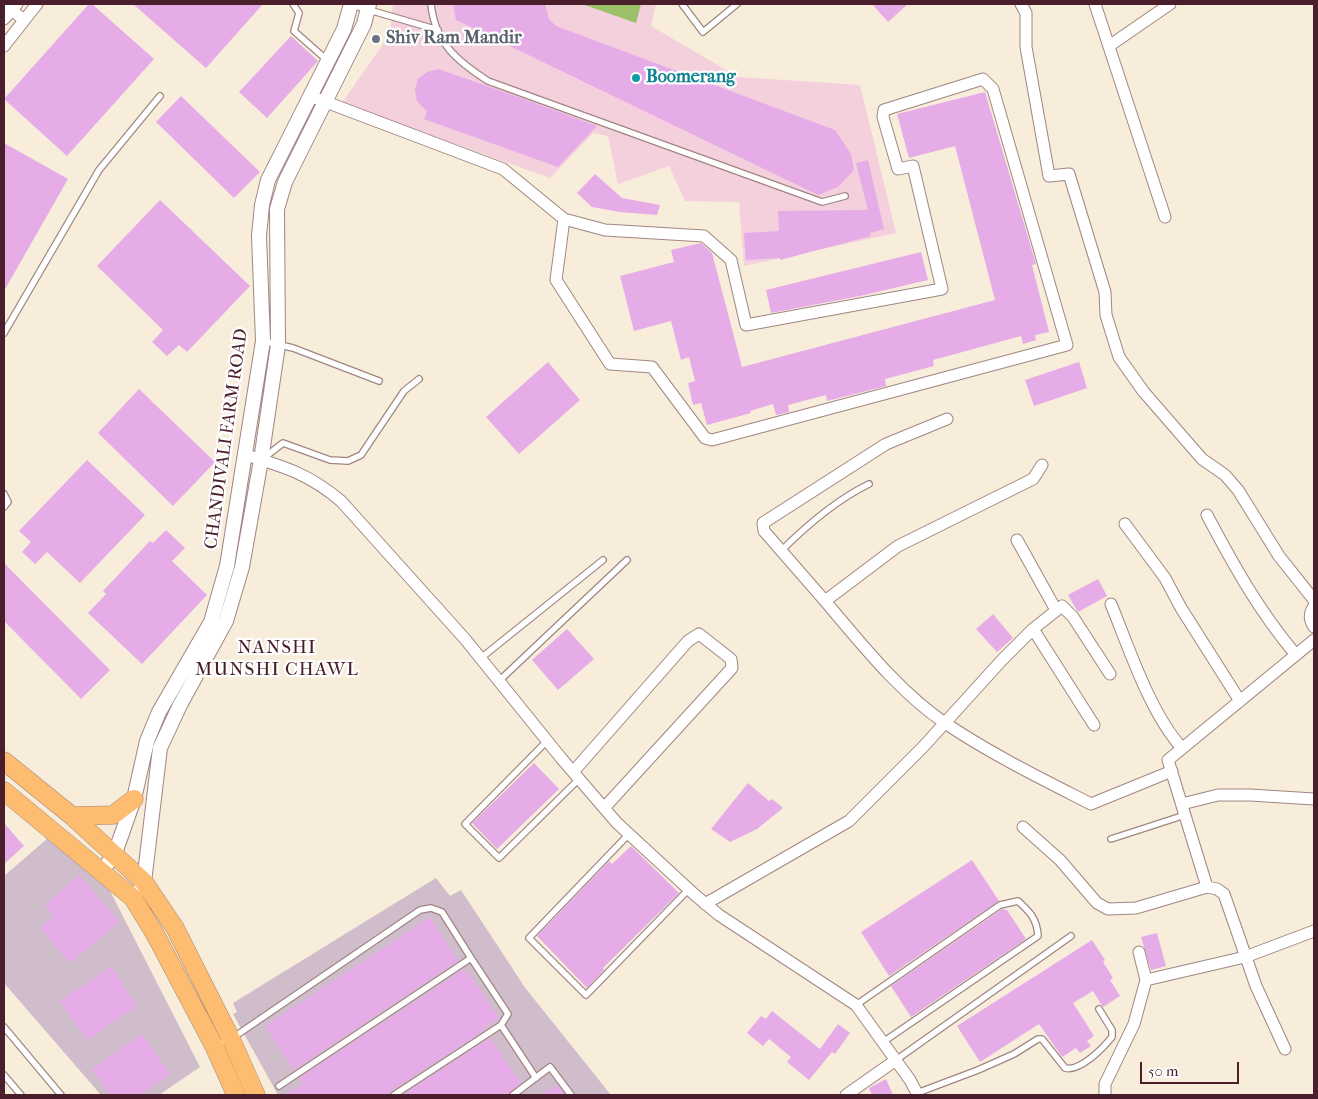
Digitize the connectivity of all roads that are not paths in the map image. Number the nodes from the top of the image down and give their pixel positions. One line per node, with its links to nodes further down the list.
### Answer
1 (37, 4): 13 (street)
2 (293, 4): 17 (lane)
3 (351, 4): 11 (lane); 17 (street, CHANDIVALI FARM ROAD)
4 (431, 4): 14 (lane)
5 (682, 4): 6 (lane)
6 (737, 4)
7 (1021, 4): 44 (street)
8 (1095, 4): 16 (street)
9 (1170, 4): 16 (street)
10 (11, 6): 12 (street); 13 (street)
11 (369, 6): 14 (lane); 20 (street)
12 (4, 19)
13 (24, 20): 15 (street)
14 (438, 30): 23 (lane)
15 (4, 46)
16 (1109, 46): 24 (street)
17 (328, 61): 19 (street, CHANDIVALI FARM ROAD)
18 (160, 96): 26 (lane)
19 (310, 96): 20 (street); 21 (street, CHANDIVALI FARM ROAD)
20 (324, 103): 22 (street); 25 (street)
21 (271, 173): 22 (street); 27 (street, CHANDIVALI FARM ROAD)
22 (286, 179): 28 (street)
23 (845, 196)
24 (1165, 217)
25 (564, 219): 25 (street)
26 (4, 334)
27 (263, 341): 28 (lane); 32 (street, CHANDIVALI FARM ROAD)
28 (278, 345): 30 (lane); 33 (street)
29 (419, 379): 33 (lane)
30 (378, 381)
31 (946, 419): 41 (street)
32 (246, 455): 33 (street); 52 (street, CHANDIVALI FARM ROAD)
33 (261, 460): 52 (street); 54 (street)
34 (1042, 465): 45 (street)
35 (869, 484): 41 (lane)
36 (4, 494): 37 (lane)
37 (4, 507)
38 (1207, 515): 53 (street)
39 (1125, 524): 57 (street)
40 (1017, 540): 48 (street)
41 (781, 551): 45 (street)
42 (603, 560): 54 (lane)
43 (627, 560): 56 (lane)
44 (1314, 600)
45 (825, 601): 58 (street)
46 (1111, 604): 61 (street)
47 (1314, 606): 49 (street)
48 (1056, 610): 50 (street); 55 (street)
49 (1314, 627)
50 (1034, 629): 58 (street); 59 (street)
51 (1314, 640): 53 (street)
52 (203, 649): 66 (street, CHANDIVALI FARM ROAD); 76 (street)
53 (1296, 655): 57 (street)
54 (481, 658): 56 (street)
55 (1110, 674)
56 (499, 681): 60 (street)
57 (1240, 701): 61 (street)
58 (944, 722): 63 (street); 80 (street)
59 (1094, 725)
60 (547, 741): 64 (street); 64 (lane)
61 (1182, 748): 63 (street)
62 (4, 761): 70 (main road)
63 (1172, 771): 69 (street)
64 (576, 776): 68 (street); 68 (street)
65 (4, 791): 75 (main road)
66 (134, 799): 70 (main road); 74 (street, CHANDIVALI FARM ROAD)
67 (1314, 799): 69 (street)
68 (604, 808): 72 (street)
69 (1183, 810): 73 (lane); 77 (street)
70 (72, 816): 74 (main road)
71 (1023, 827): 77 (street)
72 (629, 834): 78 (street); 78 (lane)
73 (1111, 839)
74 (114, 856): 75 (street, CHANDIVALI FARM ROAD); 76 (main road)
75 (102, 870): 79 (main road)
76 (144, 882): 79 (street); 91 (main road)
77 (1207, 887): 84 (street)
78 (688, 890): 80 (street)
79 (134, 898): 93 (main road)
80 (705, 904): 87 (street)
81 (1314, 931): 84 (street)
82 (1071, 936): 95 (lane)
83 (1139, 952): 86 (street)
84 (1244, 957): 86 (street); 94 (street)
85 (470, 958): 89 (lane); 91 (lane); 98 (lane)
86 (1146, 980): 108 (street)
87 (856, 1005): 92 (street); 92 (lane)
88 (1099, 1009): 99 (lane)
89 (500, 1025): 97 (lane); 104 (lane)
90 (4, 1026): 101 (lane)
91 (231, 1039): 93 (lane); 103 (main road)
92 (883, 1042): 95 (street)
93 (214, 1046): 102 (main road)
94 (1285, 1049)
95 (896, 1060): 99 (street); 107 (street)
96 (4, 1075): 100 (lane)
97 (536, 1078): 105 (lane); 106 (lane)
98 (279, 1086)
99 (918, 1094)
100 (21, 1095)
101 (61, 1095)
102 (236, 1095)
103 (256, 1095)
104 (394, 1095)
105 (513, 1095)
106 (571, 1095)
107 (846, 1095)
108 (1104, 1095)

